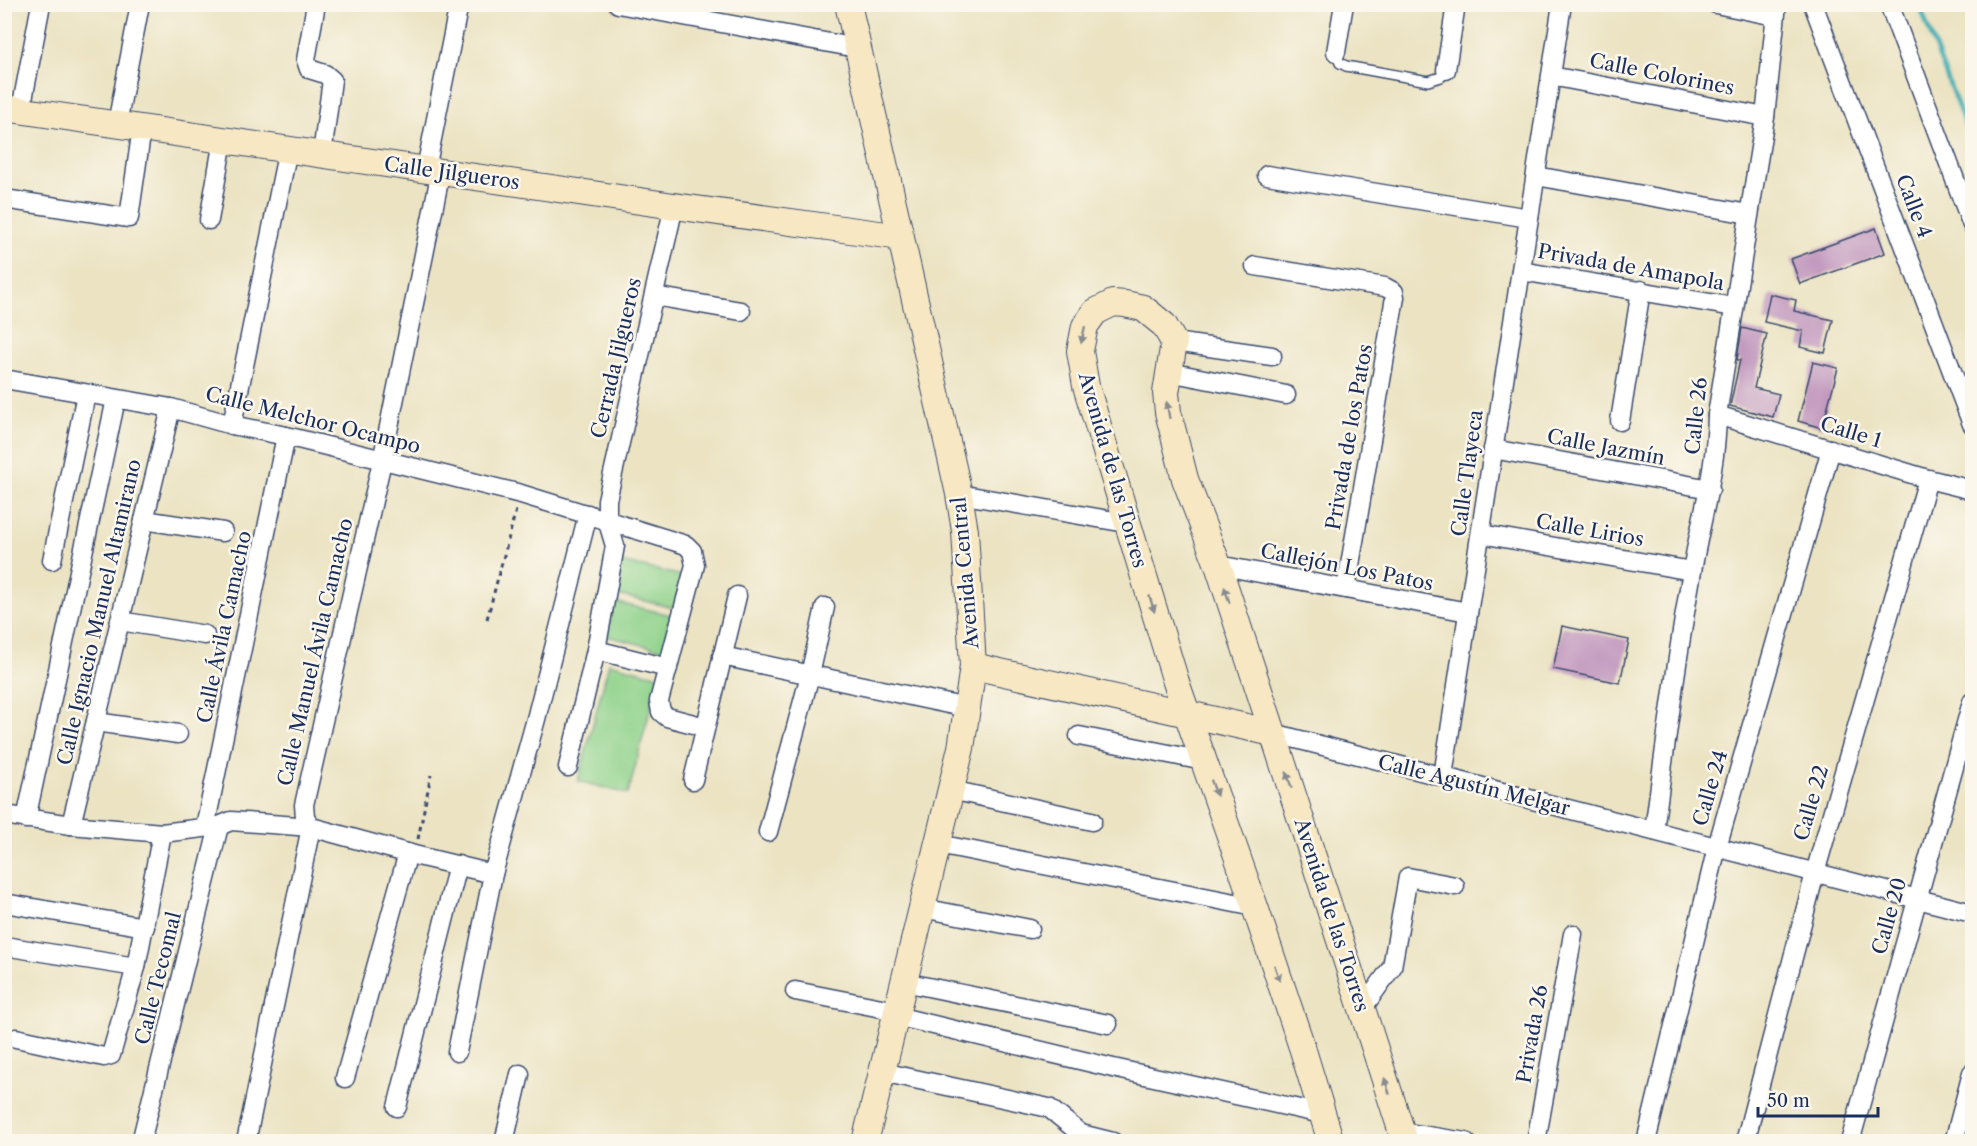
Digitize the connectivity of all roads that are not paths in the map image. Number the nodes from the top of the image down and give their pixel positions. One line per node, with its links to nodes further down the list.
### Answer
1 (41, 4): 18 (street)
2 (140, 4): 20 (street)
3 (316, 4): 24 (street)
4 (459, 4): 25 (street, Calle Manuel Ávila Camacho)
5 (618, 4): 14 (street)
6 (848, 4): 14 (main road, Avenida Central)
7 (1344, 4): 15 (street)
8 (1456, 4): 16 (street)
9 (1562, 4): 17 (street, Calle Tlayeca)
10 (1716, 4): 13 (street)
11 (1813, 4): 51 (street, Calle 4)
12 (1889, 4): 33 (street)
13 (1776, 10): 19 (street, Calle 26)
14 (857, 48): 34 (main road, Avenida Central)
15 (1336, 52): 16 (lane)
16 (1446, 70)
17 (1551, 76): 19 (street, Calle Colorines); 27 (street, Calle Tlayeca)
18 (13, 109): 20 (main road, Calle Jilgueros)
19 (1765, 117): 30 (street, Calle 26)
20 (117, 124): 21 (main road, Calle Jilgueros)
21 (142, 128): 22 (main road, Calle Jilgueros); 28 (street)
22 (223, 140): 23 (main road, Calle Jilgueros); 32 (street)
23 (288, 149): 24 (main road, Calle Jilgueros); 52 (street)
24 (322, 154): 25 (main road, Calle Jilgueros)
25 (434, 170): 29 (main road, Calle Jilgueros); 56 (street, Calle Manuel Ávila Camacho)
26 (1267, 175): 31 (street)
27 (1536, 176): 30 (street); 31 (street, Calle Tlayeca)
28 (4, 199)
29 (674, 207): 34 (main road, Calle Jilgueros); 38 (street, Cerrada Jilgueros)
30 (1749, 214): 39 (street, Calle 26)
31 (1529, 218): 36 (street, Calle Tlayeca)
32 (209, 220)
33 (1972, 225)
34 (901, 237): 60 (main road, Avenida Central)
35 (1255, 266): 70 (street, Privada de los Patos)
36 (1521, 271): 37 (street, Privada de Amapola); 54 (street, Calle Tlayeca)
37 (1641, 290): 39 (street, Privada de Amapola); 50 (street)
38 (654, 296): 40 (street); 62 (street, Cerrada Jilgueros)
39 (1734, 308): 49 (street, Calle 26)
40 (741, 311)
41 (1174, 342): 42 (street); 43 (main road, Avenida de las Torres); 64 (main road, Avenida de las Torres, one-way to 64)
42 (1272, 357)
43 (1169, 372): 46 (street); 68 (main road, Avenida de las Torres, one-way to 43)
44 (4, 380): 45 (street, Calle Melchor Ocampo)
45 (86, 394): 47 (street, Calle Melchor Ocampo); 67 (street)
46 (1286, 395)
47 (116, 399): 48 (street, Calle Melchor Ocampo); 95 (street)
48 (171, 408): 52 (street, Calle Melchor Ocampo); 63 (street, Calle Ignacio Manuel Altamirano)
49 (1717, 415): 55 (street, Calle 1); 58 (street, Calle 26)
50 (1620, 421)
51 (1972, 424)
52 (232, 425): 53 (street, Calle Melchor Ocampo)
53 (286, 436): 56 (street, Calle Melchor Ocampo); 98 (street, Calle Ávila Camacho)
54 (1493, 449): 58 (street, Calle Jazmín); 66 (street, Calle Tlayeca)
55 (1831, 449): 57 (street, Calle 1); 104 (street, Calle 24)
56 (382, 461): 61 (street, Calle Melchor Ocampo); 99 (street, Calle Manuel Ávila Camacho)
57 (1928, 479): 59 (street, Calle 1); 107 (street, Calle 22)
58 (1710, 489): 69 (street, Calle 26)
59 (1972, 490)
60 (959, 494): 64 (street); 78 (main road, Avenida Central)
61 (588, 514): 62 (street, Calle Melchor Ocampo); 108 (street)
62 (607, 519): 76 (street, Cerrada Jilgueros); 79 (street, Calle Melchor Ocampo)
63 (144, 520): 65 (street); 74 (street, Calle Ignacio Manuel Altamirano)
64 (1126, 524): 83 (main road, Avenida de las Torres, one-way to 83)
65 (222, 532)
66 (1481, 534): 69 (street, Calle Lirios); 73 (street, Calle Tlayeca)
67 (52, 560)
68 (1218, 565): 70 (street, Callejón Los Patos); 86 (main road, Avenida de las Torres, one-way to 68)
69 (1692, 571): 100 (street, Calle 26)
70 (1346, 589): 73 (street, Callejón Los Patos)
71 (737, 596): 77 (street)
72 (825, 607): 80 (street)
73 (1468, 612): 91 (street, Calle Tlayeca)
74 (120, 621): 75 (street); 84 (street, Calle Ignacio Manuel Altamirano)
75 (206, 636)
76 (596, 650): 79 (street); 90 (street, Cerrada Jilgueros)
77 (722, 656): 80 (street); 85 (street)
78 (973, 666): 82 (main road, Avenida Central); 83 (main road, Calle Agustín Melgar)
79 (668, 668): 85 (street)
80 (810, 675): 82 (street); 101 (street)
81 (1972, 702): 110 (street, Calle 20)
82 (967, 708): 93 (main road, Avenida Central)
83 (1187, 713): 86 (main road, Calle Agustín Melgar); 89 (main road, Avenida de las Torres)
84 (96, 722): 87 (street); 97 (street, Calle Ignacio Manuel Altamirano)
85 (705, 727): 92 (street)
86 (1273, 733): 91 (street, Calle Agustín Melgar); 122 (main road, Avenida de las Torres, one-way to 86)
87 (178, 734)
88 (1079, 736): 89 (street)
89 (1204, 761): 112 (main road, Avenida de las Torres, one-way to 112)
90 (568, 766)
91 (1443, 776): 100 (street, Calle Agustín Melgar)
92 (693, 780)
93 (951, 790): 96 (street); 103 (main road, Avenida Central)
94 (4, 815): 95 (street)
95 (26, 819): 97 (street)
96 (1092, 820)
97 (71, 825): 102 (street)
98 (212, 826): 99 (street); 102 (street); 134 (street, Calle Tecomal)
99 (311, 827): 105 (street); 135 (street, Calle Manuel Ávila Camacho)
100 (1654, 831): 104 (street, Calle Agustín Melgar)
101 (768, 832)
102 (162, 833): 115 (street)
103 (938, 844): 112 (street); 113 (main road, Avenida Central)
104 (1717, 847): 107 (street, Calle Agustín Melgar); 142 (street, Calle 24)
105 (411, 854): 106 (street); 130 (street)
106 (458, 865): 108 (street); 131 (street)
107 (1815, 873): 110 (street, Calle Agustín Melgar); 143 (street, Calle 22)
108 (493, 874): 126 (street)
109 (1455, 886): 122 (street)
110 (1917, 899): 114 (street, Calle Agustín Melgar); 144 (street, Calle 20)
111 (4, 903): 115 (street)
112 (1255, 907): 132 (main road, Avenida de las Torres, one-way to 132)
113 (922, 908): 116 (street); 120 (main road, Avenida Central)
114 (1972, 914)
115 (145, 927): 119 (street)
116 (1030, 929)
117 (1572, 934): 141 (street, Privada 26)
118 (4, 946): 119 (street)
119 (136, 967): 125 (street)
120 (904, 982): 123 (main road, Avenida Central); 124 (street)
121 (795, 991): 123 (street)
122 (1362, 1009): 133 (main road, Avenida de las Torres, one-way to 122)
123 (897, 1013): 127 (main road, Avenida Central); 132 (street)
124 (1108, 1024)
125 (16, 1038)
126 (457, 1052)
127 (882, 1072): 137 (main road, Avenida Central); 138 (street)
128 (1972, 1073): 145 (street)
129 (520, 1074): 136 (street)
130 (345, 1077)
131 (397, 1107)
132 (1322, 1114): 139 (main road, Avenida de las Torres)
133 (1403, 1137): 140 (street)
134 (141, 1142)
135 (246, 1142)
136 (504, 1142)
137 (865, 1142)
138 (1113, 1142)
139 (1331, 1142)
140 (1466, 1142)
141 (1536, 1142)
142 (1646, 1142)
143 (1745, 1142)
144 (1850, 1142)
145 (1954, 1142)

